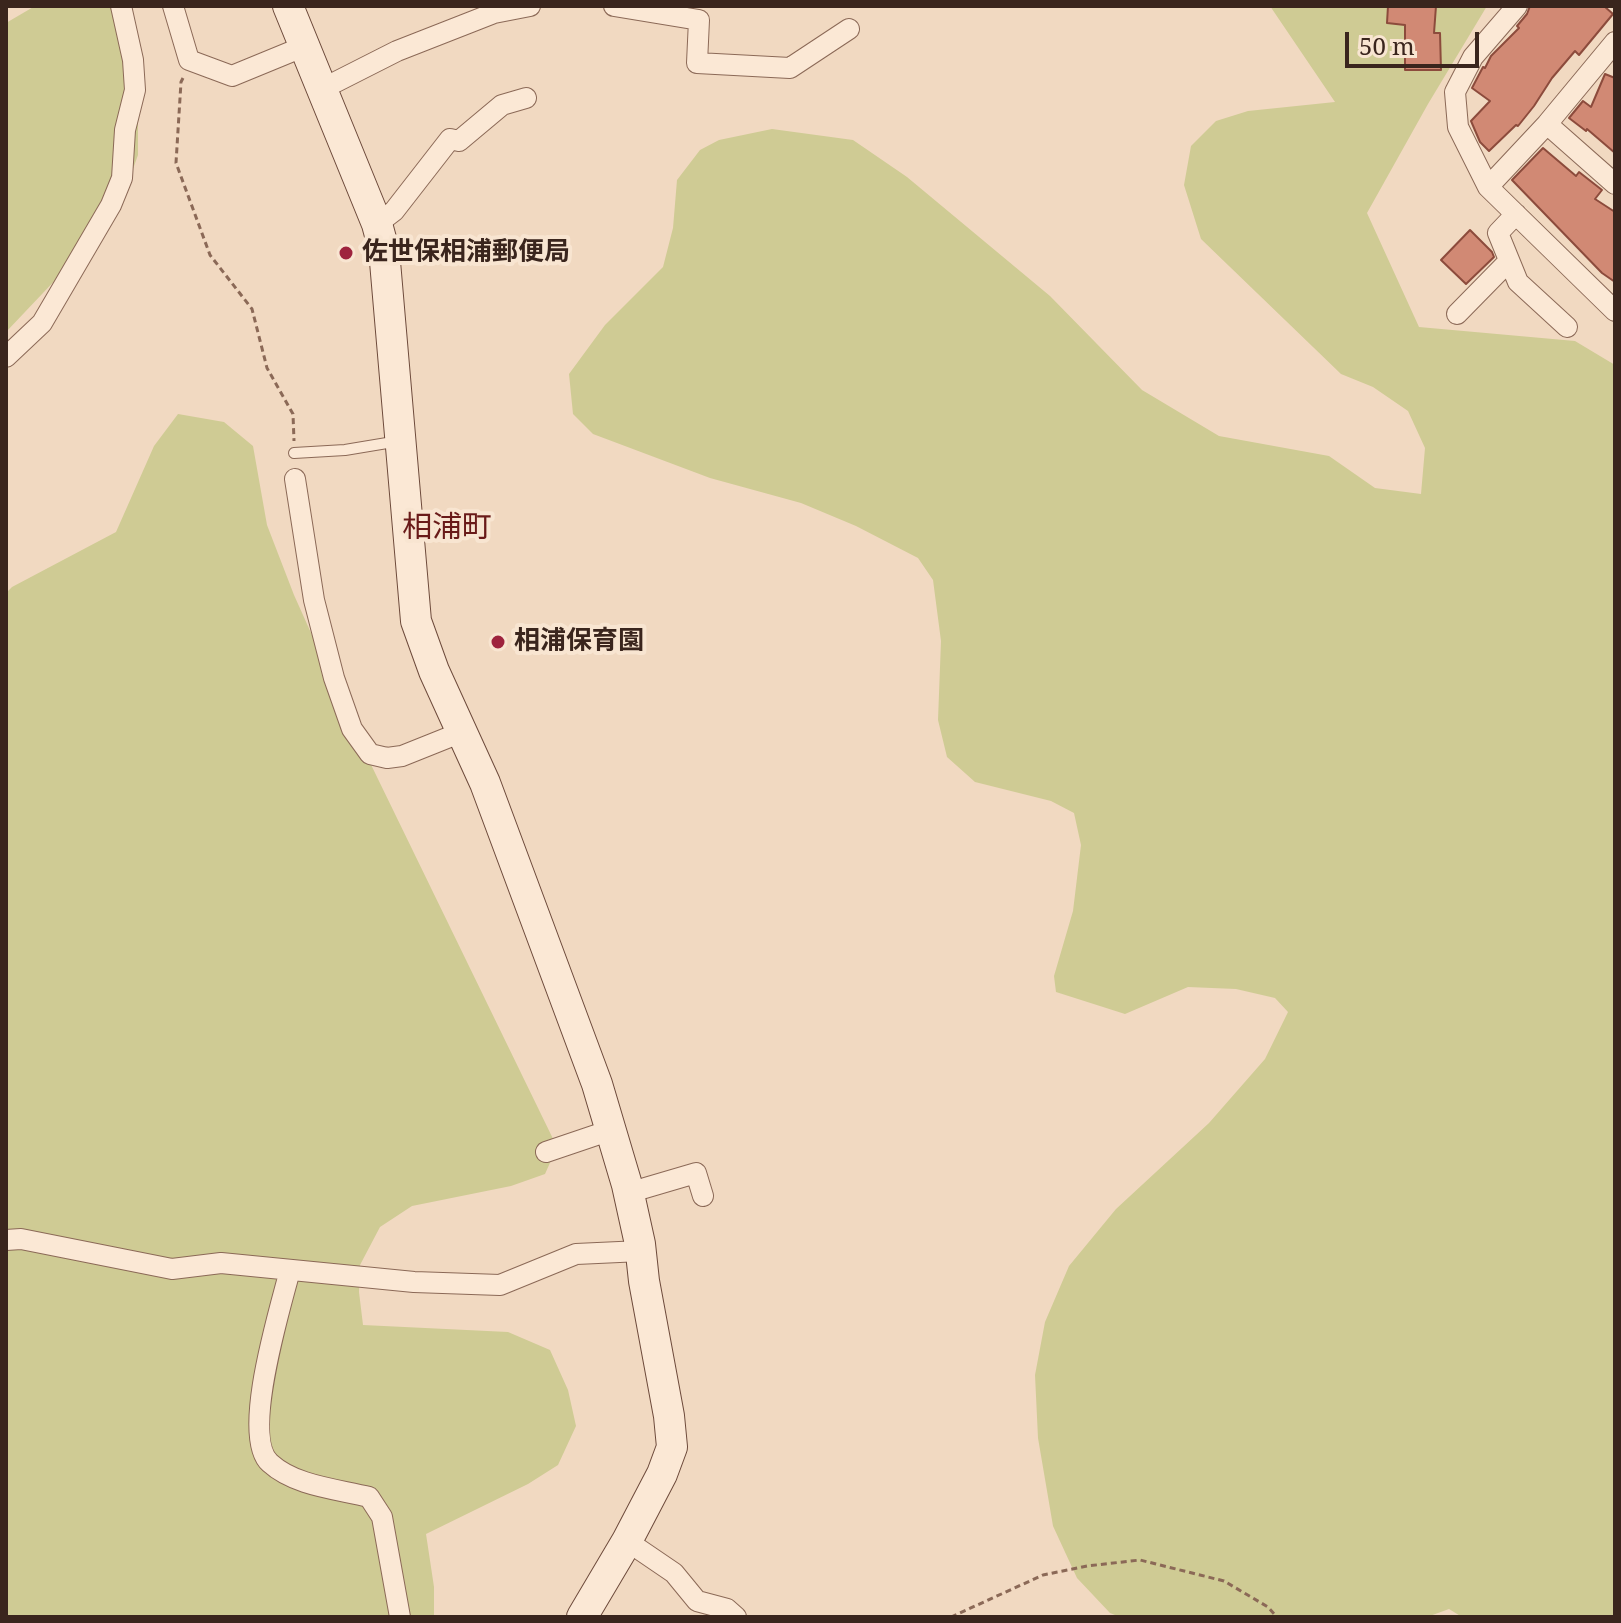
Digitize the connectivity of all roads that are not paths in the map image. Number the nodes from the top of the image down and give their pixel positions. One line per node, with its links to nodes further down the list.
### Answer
1 (121, 6): 23 (street)
2 (173, 6): 10 (street)
3 (530, 6): 7 (street)
4 (614, 6): 8 (street)
5 (1517, 6): 16 (street)
6 (293, 7): 10 (street)
7 (484, 11): 12 (street)
8 (700, 13): 9 (street)
9 (849, 29)
10 (305, 46): 12 (street)
11 (1611, 53): 14 (street)
12 (322, 89): 18 (street)
13 (526, 98): 18 (street)
14 (1547, 124): 15 (street); 16 (street)
15 (1615, 184)
16 (1488, 187): 17 (street)
17 (1516, 214): 19 (street); 20 (street)
18 (377, 224): 24 (street)
19 (1509, 261): 21 (street); 22 (street)
20 (1615, 311)
21 (1457, 314)
22 (1567, 327)
23 (6, 357)
24 (401, 440): 25 (lane); 27 (street)
25 (294, 453)
26 (295, 479): 27 (street)
27 (462, 732): 28 (street)
28 (611, 1130): 29 (street); 30 (street)
29 (546, 1152)
30 (628, 1193): 31 (street); 33 (street)
31 (703, 1196)
32 (6, 1240): 34 (street)
33 (641, 1251): 34 (street); 35 (street)
34 (290, 1270): 36 (street)
35 (627, 1541): 37 (street); 38 (street)
36 (400, 1617)
37 (582, 1617)
38 (736, 1617)

